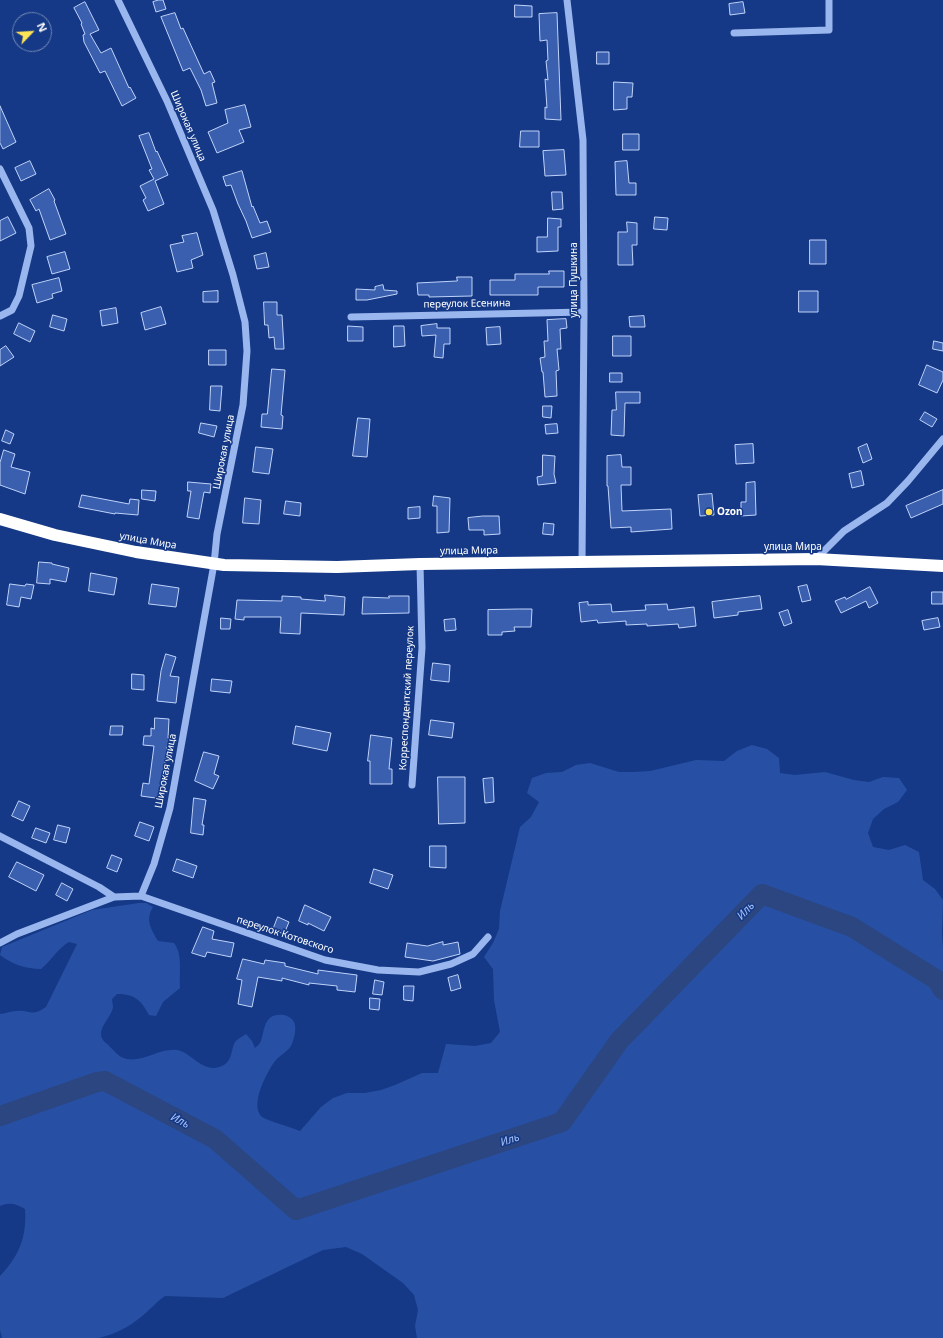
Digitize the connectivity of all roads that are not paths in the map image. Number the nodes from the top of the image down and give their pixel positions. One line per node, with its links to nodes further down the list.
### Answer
1 (118, 0): 13 (street, Широкая улица)
2 (566, 0): 6 (street, улица Пушкина)
3 (829, 0): 4 (street)
4 (734, 33)
5 (0, 169): 7 (street)
6 (584, 312): 8 (street, переулок Есенина); 12 (street, улица Пушкина)
7 (0, 316)
8 (351, 317)
9 (943, 439): 11 (street)
10 (0, 519): 13 (highway, улица Мира)
11 (816, 559): 12 (highway, улица Мира); 15 (highway, улица Мира)
12 (582, 562): 14 (highway, улица Мира)
13 (214, 564): 14 (highway, улица Мира); 18 (street, Широкая улица)
14 (420, 564): 16 (street, Корреспондентский переулок)
15 (943, 566)
16 (412, 785)
17 (0, 836): 19 (street)
18 (141, 896): 19 (street); 20 (street, переулок Котовского)
19 (114, 898): 21 (street)
20 (488, 937)
21 (0, 943)

